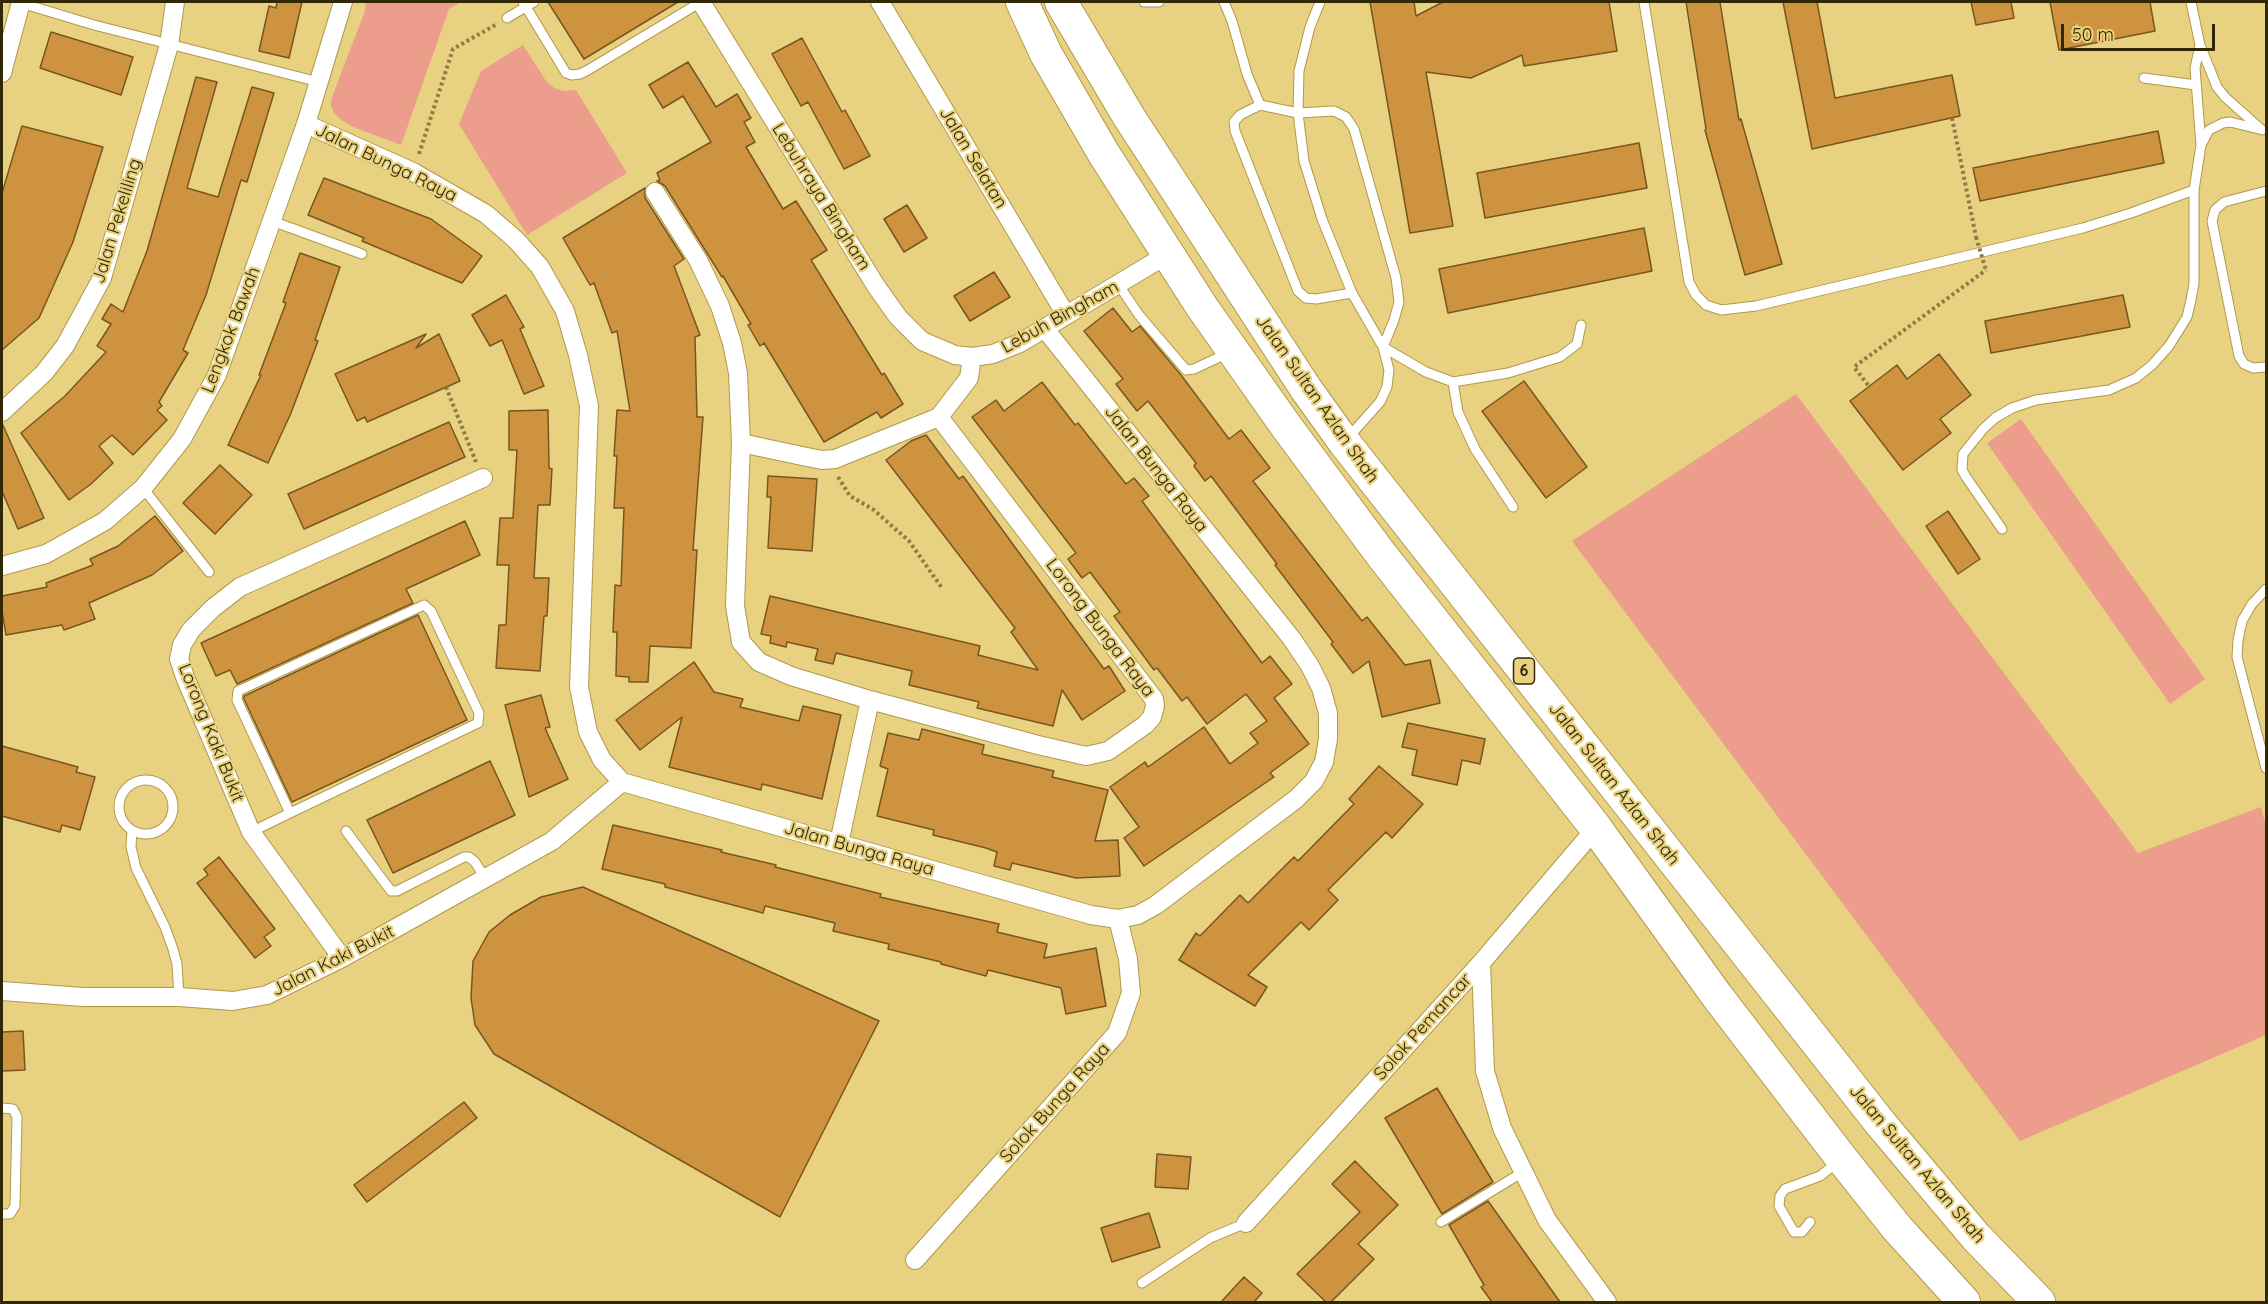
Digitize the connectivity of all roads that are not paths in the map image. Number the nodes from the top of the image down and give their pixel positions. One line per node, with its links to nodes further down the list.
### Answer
1 (21, 2): 17 (lane); 20 (street)
2 (175, 2): 17 (street, Jalan Pekeliling)
3 (343, 2): 22 (street, Lengkok Bawah)
4 (701, 2): 15 (lane); 42 (street, Lebuhraya Bingham)
5 (880, 2): 37 (street, Jalan Selatan)
6 (1004, 2): 19 (highway)
7 (1022, 2): 19 (highway, 6)
8 (1061, 2): 47 (highway, Jalan Sultan Azlan Shah / 6)
9 (1144, 2): 10 (lane)
10 (1159, 2)
11 (1224, 2): 24 (lane)
12 (1320, 2): 25 (lane)
13 (1644, 2): 29 (lane)
14 (2191, 2): 18 (lane)
15 (528, 3): 16 (lane)
16 (507, 18)
17 (169, 45): 22 (lane); 45 (street, Jalan Pekeliling)
18 (2200, 45): 23 (lane); 27 (lane)
19 (1046, 54): 34 (highway, 6)
20 (2, 73)
21 (2144, 78): 23 (lane)
22 (318, 82): 26 (street, Lengkok Bawah)
23 (2196, 85): 28 (lane)
24 (1260, 105): 25 (lane); 36 (lane)
25 (1298, 113): 36 (lane); 40 (lane)
26 (306, 124): 32 (street, Lengkok Bawah); 59 (street, Jalan Bunga Raya)
27 (2264, 131): 28 (lane)
28 (2201, 145): 29 (lane)
29 (2194, 190): 52 (lane)
30 (2266, 191): 43 (lane)
31 (655, 192): 48 (street, Lorong Bunga Raya)
32 (272, 221): 33 (lane); 50 (street, Lengkok Bawah)
33 (362, 254)
34 (1167, 254): 35 (street, Lebuh Bingham); 41 (highway, 6)
35 (1118, 284): 37 (street, Lebuh Bingham); 41 (lane)
36 (1352, 292): 40 (lane)
37 (1066, 315): 39 (street, Lebuh Bingham)
38 (1581, 326): 44 (lane)
39 (1045, 329): 42 (street, Lebuh Bingham); 67 (street, Jalan Bunga Raya)
40 (1383, 347): 44 (lane); 47 (lane)
41 (1233, 350): 61 (highway, 6)
42 (972, 357): 46 (street)
43 (2266, 367)
44 (1453, 382): 51 (lane)
45 (2, 412)
46 (939, 417): 48 (street); 56 (street, Lorong Bunga Raya)
47 (1344, 442): 83 (highway, Jalan Sultan Azlan Shah / 6)
48 (741, 443): 56 (street, Lorong Bunga Raya)
49 (483, 478): 64 (street, Lorong Kaki Bukit)
50 (142, 488): 53 (street, Lengkok Bawah); 54 (lane)
51 (1513, 507)
52 (2002, 529)
53 (2, 566)
54 (209, 572)
55 (2266, 588): 57 (lane)
56 (870, 700): 65 (street)
57 (2264, 747): 58 (lane)
58 (2266, 768)
59 (622, 782): 65 (street, Jalan Bunga Raya); 66 (street, Jalan Kaki Bukit)
60 (290, 813): 60 (lane); 64 (lane)
61 (1596, 828): 69 (street, Solok Pemancar); 73 (highway, 6)
62 (132, 830): 62 (lane); 71 (lane)
63 (346, 831): 66 (lane)
64 (251, 832): 68 (street, Lorong Kaki Bukit)
65 (839, 843): 67 (street, Jalan Bunga Raya)
66 (485, 878): 68 (street, Jalan Kaki Bukit)
67 (1118, 919): 79 (street, Solok Bunga Raya)
68 (342, 958): 71 (street, Jalan Kaki Bukit)
69 (1481, 963): 74 (street); 78 (street, Solok Pemancar)
70 (2, 991): 71 (street, Jalan Kaki Bukit)
71 (179, 997)
72 (2, 1107): 75 (lane)
73 (1842, 1159): 77 (lane); 82 (highway, 6)
74 (1523, 1172): 76 (lane); 81 (street)
75 (2, 1215)
76 (1441, 1222)
77 (1810, 1222)
78 (1246, 1223): 80 (lane)
79 (915, 1260)
80 (1142, 1283)
81 (1607, 1302)
82 (1964, 1302)
83 (2039, 1302)

